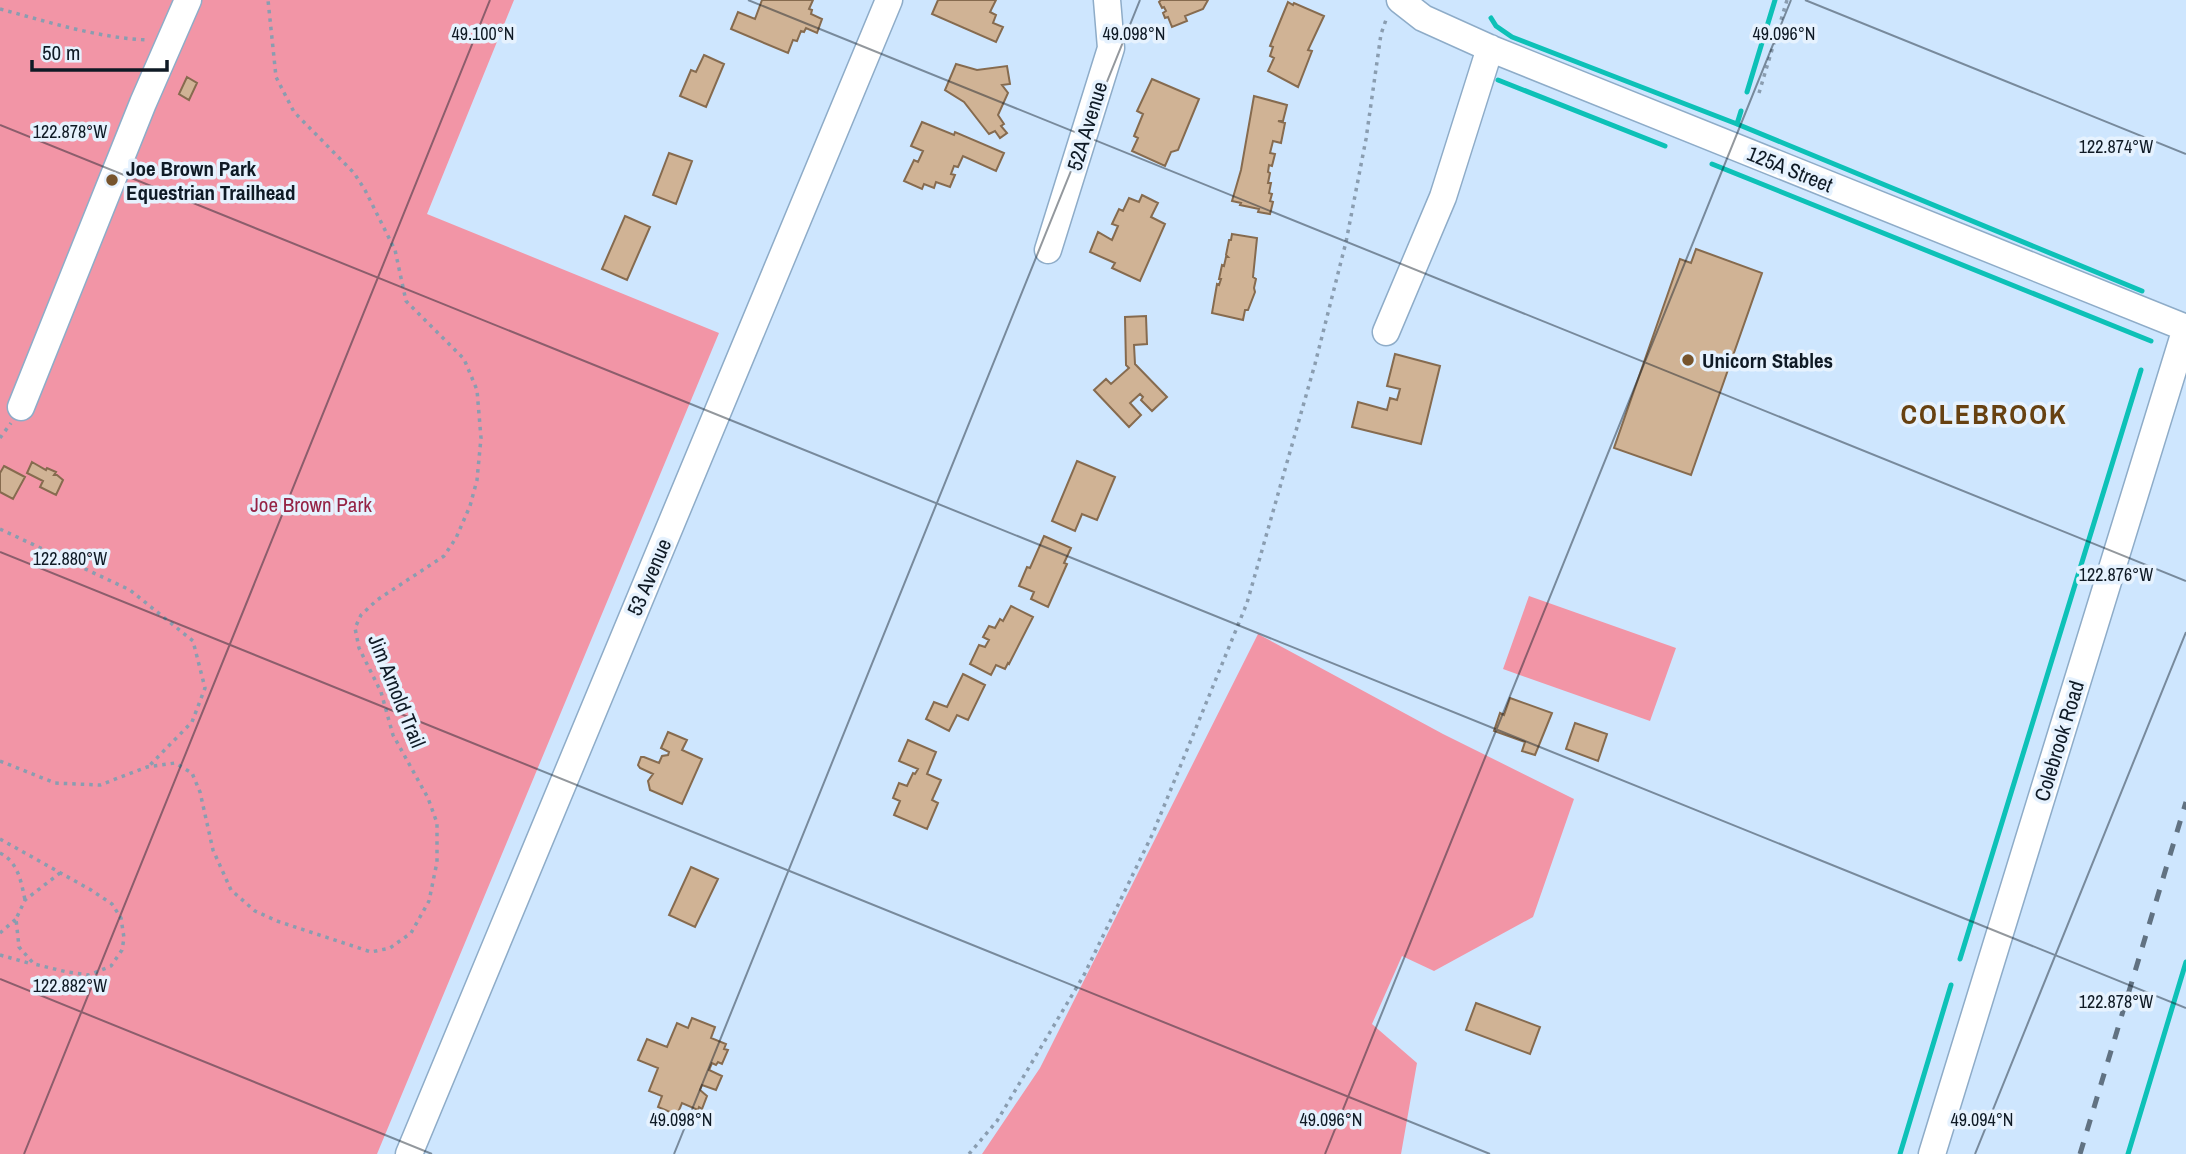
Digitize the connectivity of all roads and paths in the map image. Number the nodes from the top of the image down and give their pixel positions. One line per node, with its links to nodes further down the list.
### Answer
1 (188, 0): 8 (street)
2 (268, 0): 17 (path, Jim Arnold Trail)
3 (889, 0): 26 (street, 53 Avenue)
4 (1107, 0): 11 (street, 52A Avenue)
5 (1787, 0): 10 (path)
6 (1395, 6): 9 (street, 125A Street); 27 (path)
7 (0, 9): 8 (path)
8 (170, 41): 14 (street)
9 (1490, 48): 12 (street, 125A Street); 13 (street)
10 (1759, 93)
11 (1048, 250)
12 (2186, 328): 28 (street, Colebrook Road)
13 (1386, 332)
14 (21, 407)
15 (0, 529): 17 (path)
16 (0, 761): 17 (path, Jim Arnold Trail)
17 (147, 767)
18 (0, 839): 20 (path)
19 (0, 853): 21 (path)
20 (60, 873): 21 (path); 25 (path)
21 (24, 900): 22 (path)
22 (16, 919): 23 (path); 25 (path)
23 (0, 933)
24 (0, 955): 25 (path)
25 (34, 964)
26 (409, 1154)
27 (969, 1154)
28 (1932, 1154)

